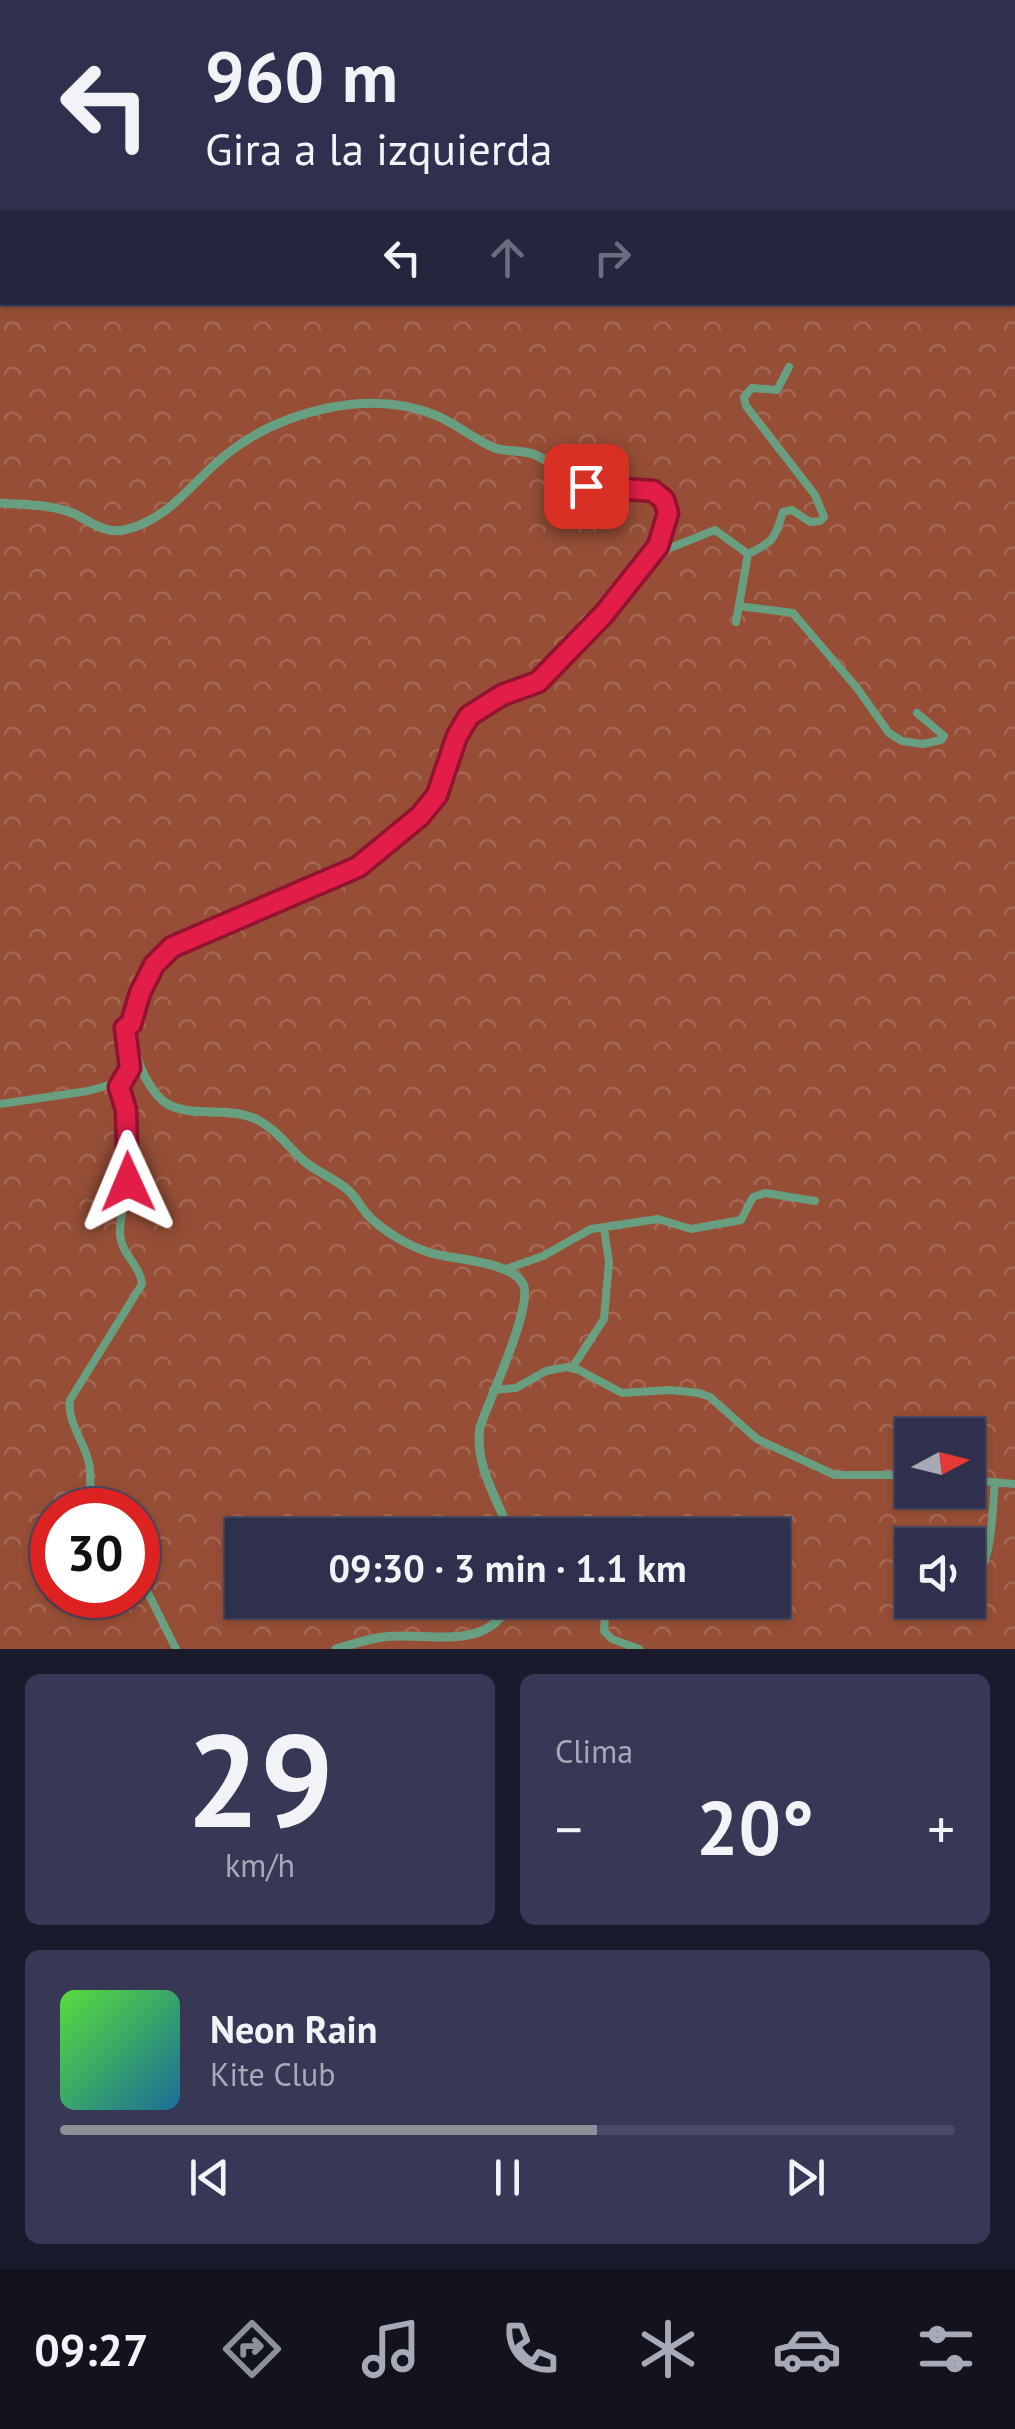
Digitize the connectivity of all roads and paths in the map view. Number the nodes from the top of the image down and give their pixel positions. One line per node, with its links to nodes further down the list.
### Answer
1 (789, 366): 4 (street)
2 (0, 503): 3 (street)
3 (658, 546): 4 (street); 8 (street)
4 (748, 554): 5 (street)
5 (739, 606): 6 (street); 7 (street)
6 (736, 622)
7 (916, 713)
8 (131, 1024): 9 (street); 13 (street)
9 (120, 1082): 10 (street); 20 (street)
10 (0, 1104)
11 (815, 1201): 12 (street)
12 (604, 1228): 13 (street); 14 (street)
13 (506, 1269): 15 (street)
14 (572, 1368): 15 (street); 16 (street)
15 (494, 1390): 21 (street)
16 (895, 1475)
17 (985, 1481): 18 (street)
18 (995, 1482): 19 (street); 22 (street)
19 (1015, 1484)
20 (90, 1488)
21 (504, 1518)
22 (985, 1565)
23 (160, 1617): 26 (street)
24 (497, 1618): 27 (street)
25 (605, 1618): 28 (street)
26 (176, 1649)
27 (336, 1649)
28 (639, 1649)

